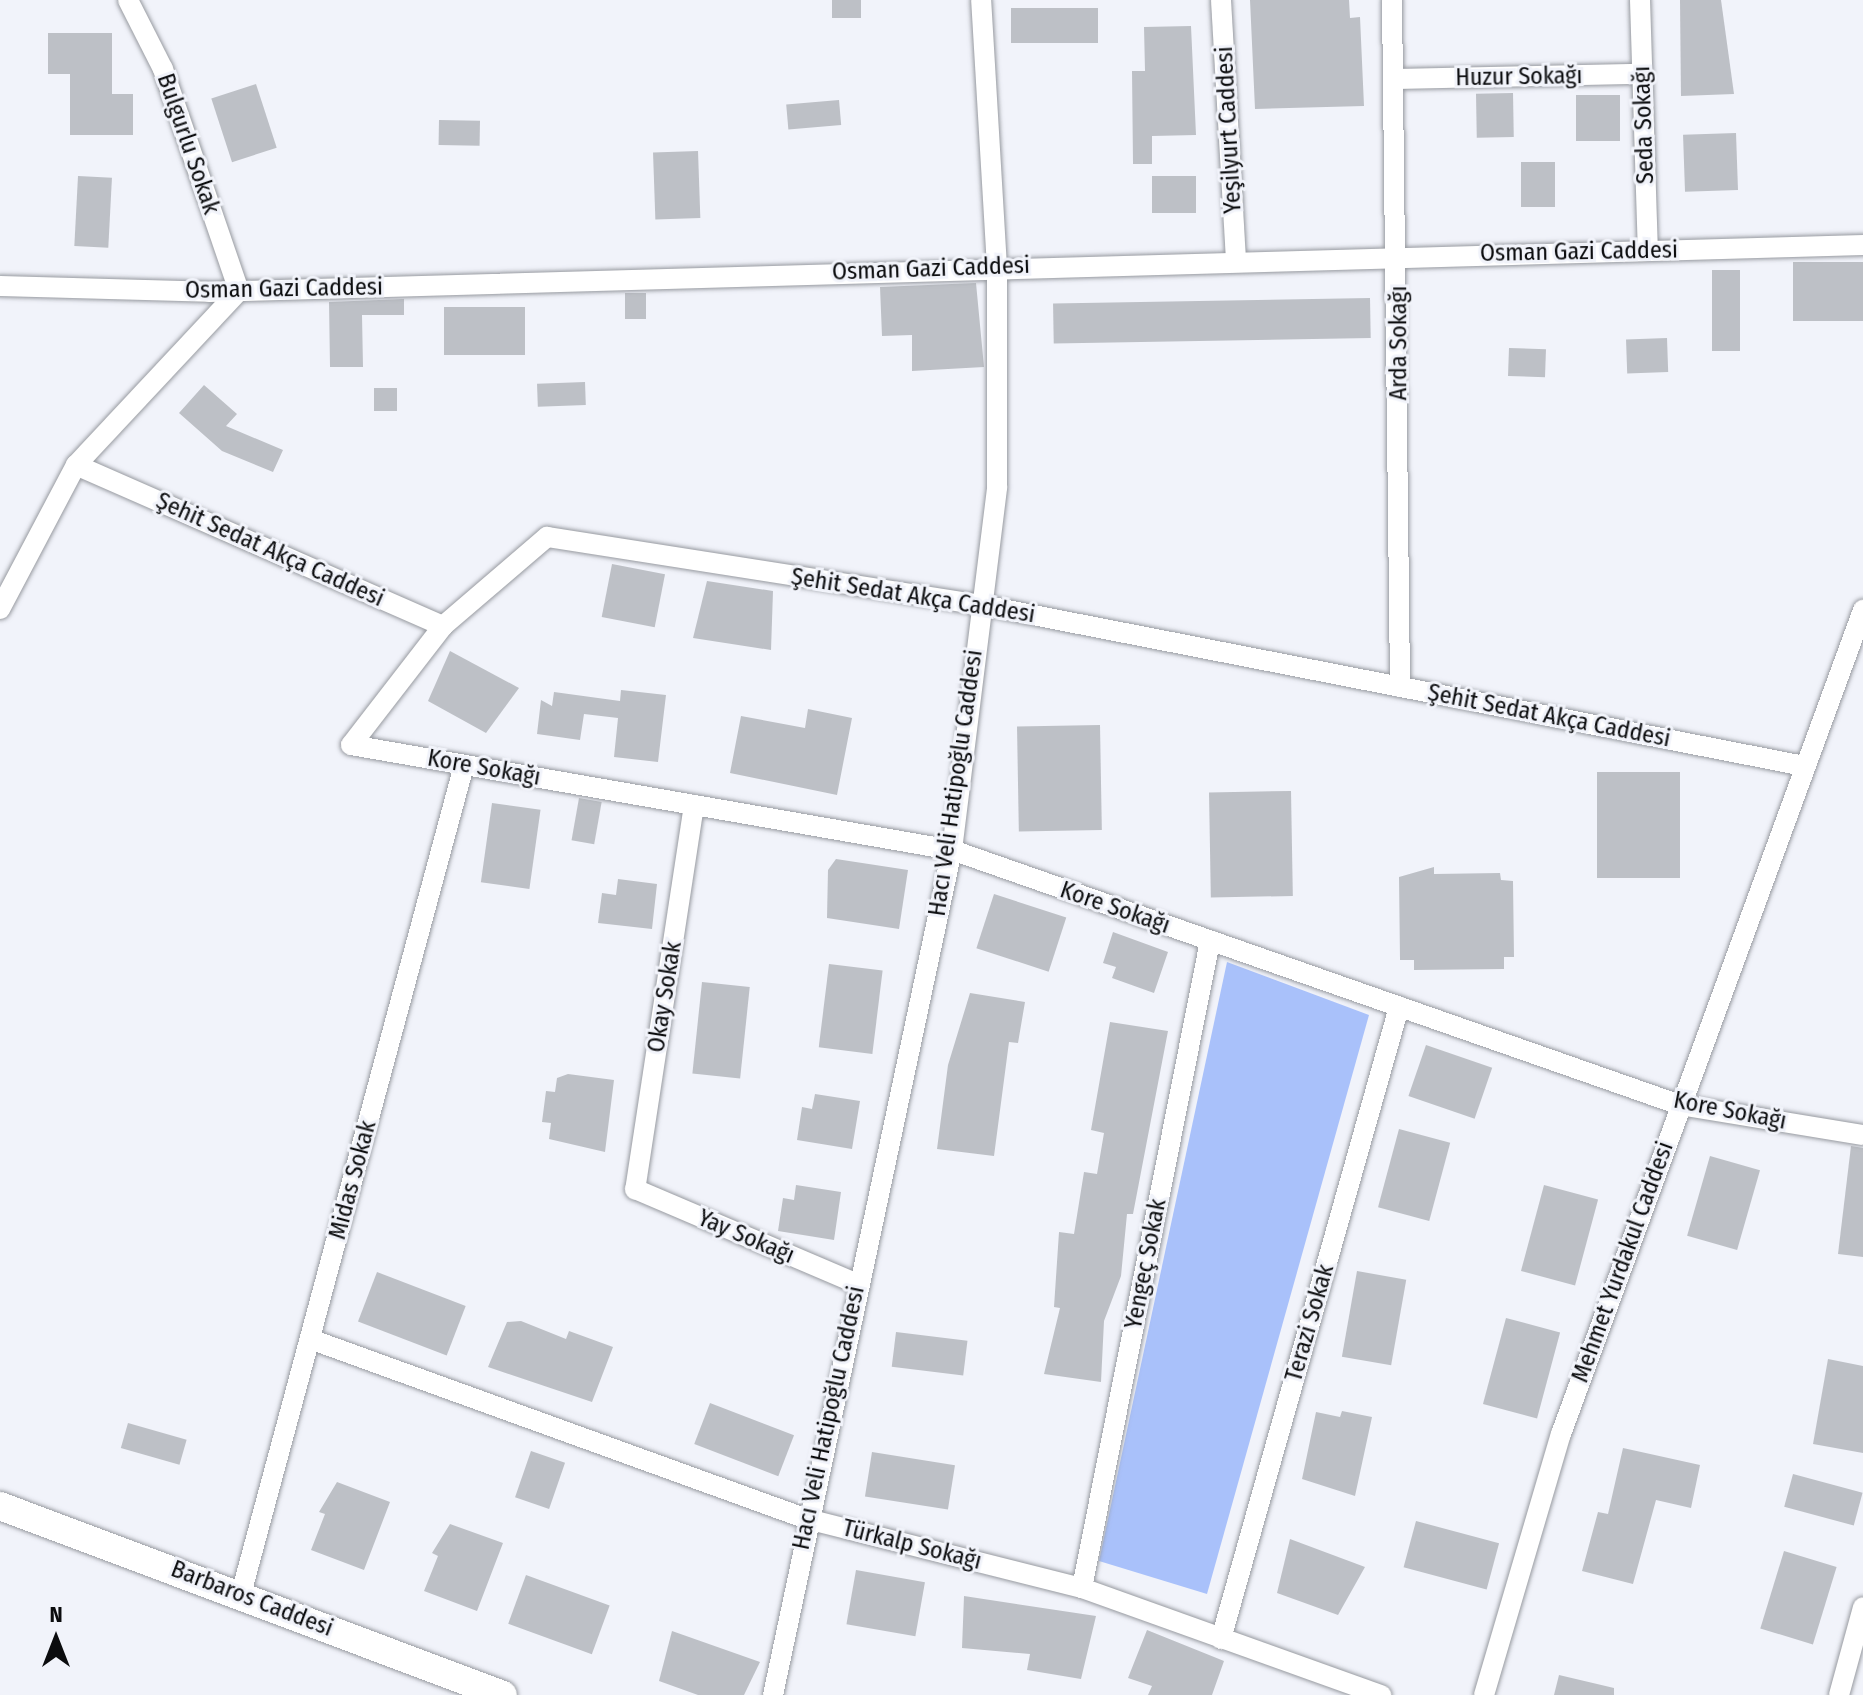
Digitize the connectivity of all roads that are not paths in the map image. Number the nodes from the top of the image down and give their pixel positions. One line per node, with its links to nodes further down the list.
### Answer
1 (128, 0): 14 (street, Bulgurlu Sokak)
2 (981, 0): 12 (street, Hacı Veli Hatipoğlu Caddesi)
3 (1221, 0): 11 (street, Yeşilyurt Caddesi)
4 (1392, 0): 7 (street, Arda Sokağı)
5 (1640, 0): 6 (street, Seda Sokağı)
6 (1643, 74): 7 (street, Huzur Sokağı); 9 (street, Seda Sokağı)
7 (1394, 79): 10 (street, Arda Sokağı)
8 (1863, 245): 9 (street, Osman Gazi Caddesi)
9 (1648, 250): 10 (street, Osman Gazi Caddesi)
10 (1399, 255): 11 (street, Osman Gazi Caddesi); 20 (street, Arda Sokağı)
11 (1236, 260): 12 (street, Osman Gazi Caddesi)
12 (997, 267): 14 (street, Osman Gazi Caddesi); 16 (street, Hacı Veli Hatipoğlu Caddesi)
13 (0, 286): 14 (street, Osman Gazi Caddesi)
14 (239, 291): 15 (street)
15 (76, 465): 17 (street); 19 (street, Şehit Sedat Akça Caddesi)
16 (982, 605): 19 (street, Şehit Sedat Akça Caddesi); 20 (street, Şehit Sedat Akça Caddesi); 24 (street, Hacı Veli Hatipoğlu Caddesi)
17 (0, 609)
18 (1863, 610): 22 (street, Mehmet Yurdakul Caddesi)
19 (443, 626): 21 (street, Kore Sokağı)
20 (1400, 687): 22 (street, Şehit Sedat Akça Caddesi)
21 (464, 765): 23 (street, Kore Sokağı); 31 (street, Midas Sokak)
22 (1804, 766): 27 (street, Mehmet Yurdakul Caddesi)
23 (694, 805): 24 (street, Kore Sokağı); 29 (street, Okay Sokak)
24 (952, 850): 25 (street, Kore Sokağı); 30 (street, Hacı Veli Hatipoğlu Caddesi)
25 (1210, 941): 26 (street, Kore Sokağı); 34 (street, Yengeç Sokak)
26 (1399, 1007): 27 (street, Kore Sokağı); 37 (street, Terazi Sokak)
27 (1680, 1105): 28 (street, Kore Sokağı); 41 (street, Mehmet Yurdakul Caddesi)
28 (1863, 1135)
29 (635, 1189): 30 (street, Yay Sokağı)
30 (858, 1284): 33 (street, Hacı Veli Hatipoğlu Caddesi)
31 (310, 1339): 33 (street, Türkalp Sokağı); 35 (street, Midas Sokak)
32 (0, 1506): 35 (street, Barbaros Caddesi)
33 (807, 1519): 34 (street, Türkalp Sokağı); 39 (street, Hacı Veli Hatipoğlu Caddesi)
34 (1082, 1588): 37 (street, Türkalp Sokağı)
35 (241, 1594): 38 (street, Barbaros Caddesi)
36 (1862, 1618): 42 (street)
37 (1221, 1639): 40 (street, Türkalp Sokağı)
38 (503, 1695)
39 (773, 1695)
40 (1381, 1695)
41 (1484, 1695)
42 (1839, 1695)

